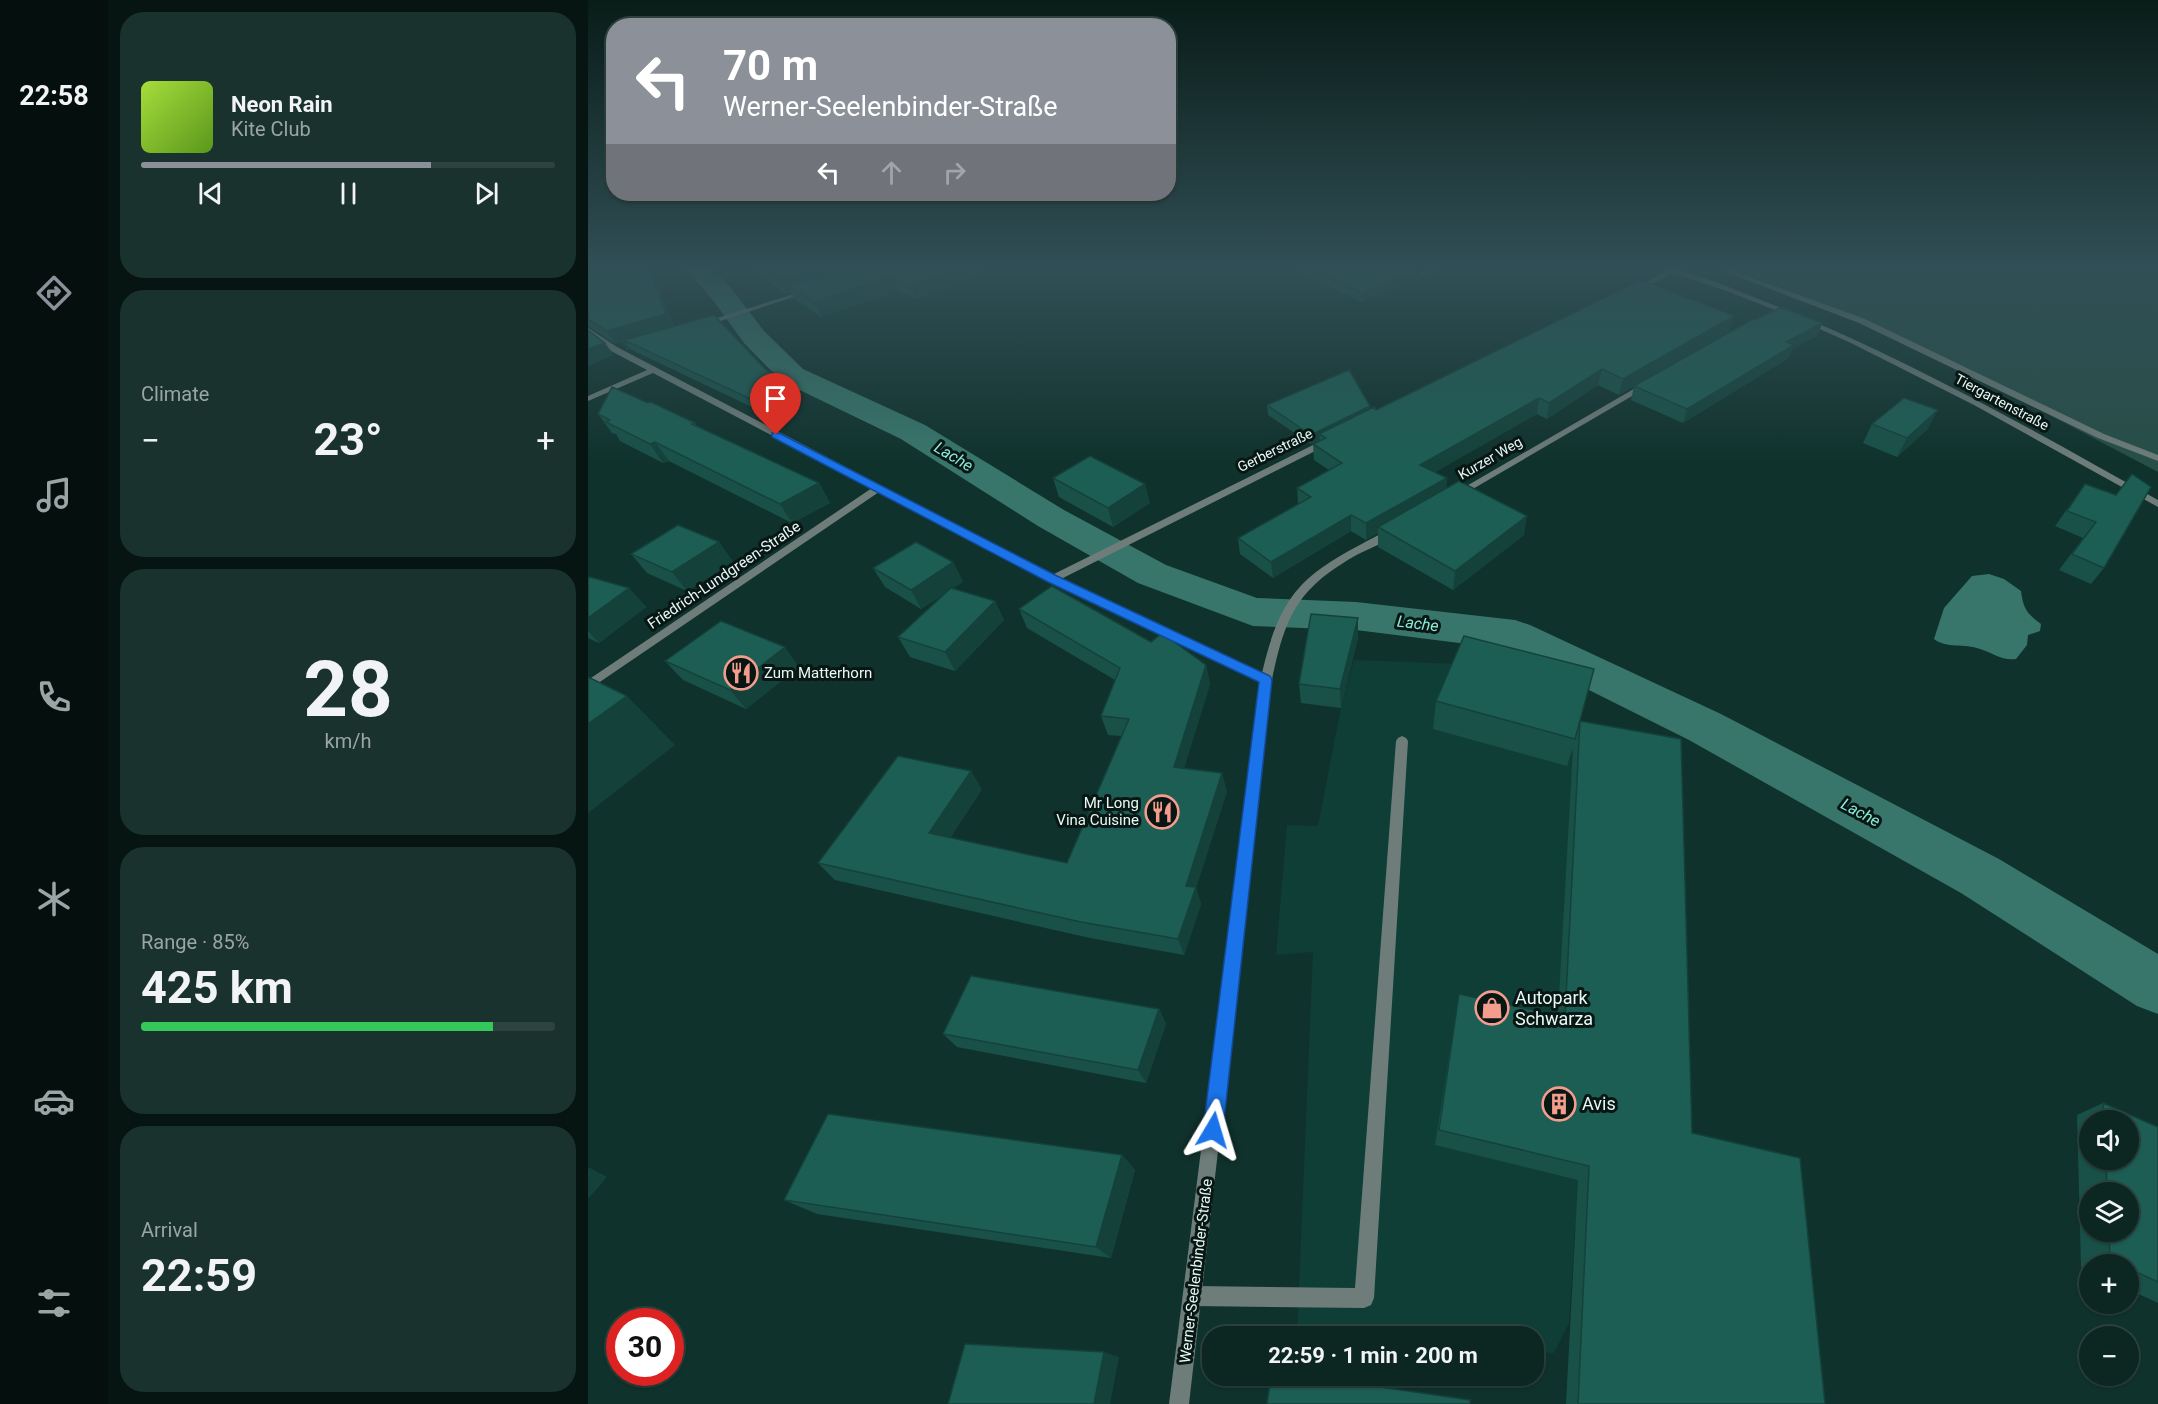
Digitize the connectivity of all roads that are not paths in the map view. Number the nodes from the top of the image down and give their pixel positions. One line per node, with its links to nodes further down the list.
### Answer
1 (591, 333): 5 (street)
2 (1838, 333): 13 (street, Tiergartenstraße)
3 (1886, 333): 10 (street)
4 (626, 346): 5 (street)
5 (614, 349): 6 (street)
6 (653, 370): 8 (street); 11 (street)
7 (1659, 378): 12 (street, Kurzer Weg)
8 (588, 399)
9 (1340, 435): 15 (street, Gerberstraße)
10 (2158, 458)
11 (878, 489): 15 (street); 17 (street, Friedrich-Lundgreen-Straße)
12 (1444, 502)
13 (2158, 504)
14 (1404, 525): 16 (street)
15 (1052, 579): 16 (street)
16 (1266, 680): 19 (street, Werner-Seelenbinder-Straße)
17 (588, 686)
18 (1402, 741): 19 (street)
19 (1193, 1296): 20 (street, Werner-Seelenbinder-Straße)
20 (1179, 1404)

